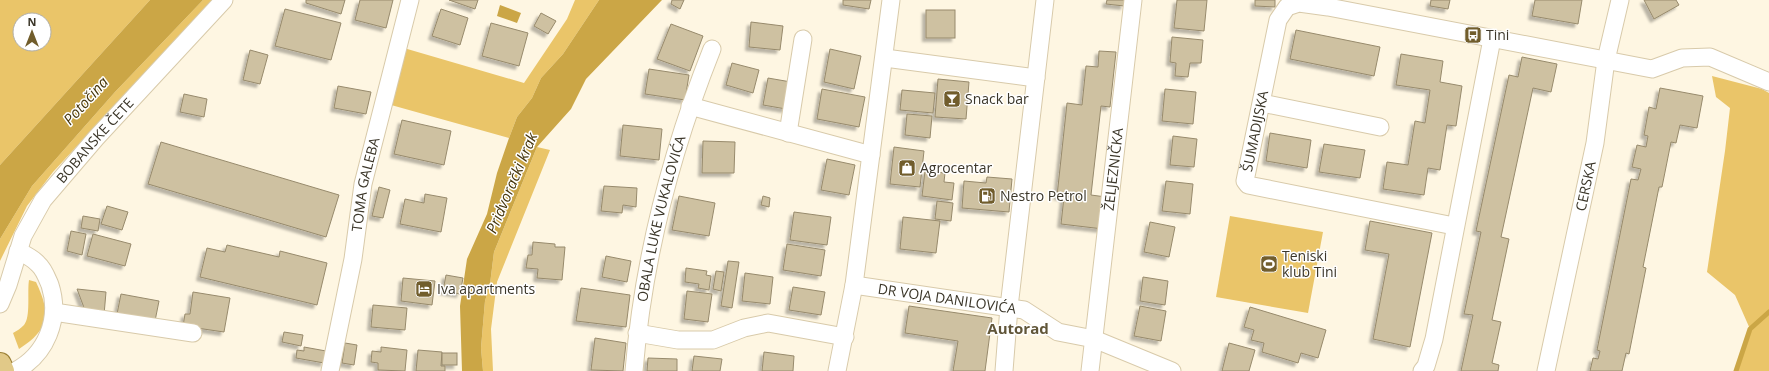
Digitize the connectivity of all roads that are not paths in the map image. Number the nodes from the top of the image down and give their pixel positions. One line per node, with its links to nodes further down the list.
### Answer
1 (224, 0): 21 (street, BOBANSKE ČETE)
2 (410, 0): 33 (street, TOMA GALEBA)
3 (891, 0): 11 (street)
4 (1045, 0): 13 (street)
5 (1133, 0): 29 (street, ŽELJEZNIČKA)
6 (1620, 0): 12 (street, CERSKA)
7 (1362, 7): 9 (street, ŠUMADIJSKA); 15 (street, ŠUMADIJSKA)
8 (803, 39): 18 (street)
9 (1492, 39): 12 (street, ŠUMADIJSKA); 20 (street)
10 (712, 49): 16 (street, OBALA LUKE VUKALOVIĆA)
11 (885, 58): 13 (street); 19 (street)
12 (1606, 60): 14 (street, ŠUMADIJSKA); 40 (street, CERSKA)
13 (1036, 78): 24 (street)
14 (1769, 82)
15 (1262, 103): 17 (street); 20 (street, ŠUMADIJSKA)
16 (690, 106): 18 (street); 27 (street, OBALA LUKE VUKALOVIĆA)
17 (1380, 127)
18 (788, 133): 19 (street)
19 (871, 155): 22 (street)
20 (1454, 226): 39 (street)
21 (18, 250): 23 (street, BOBANSKE ČETE); 25 (street)
22 (854, 285): 24 (street, DR VOJA DANILOVIĆA); 28 (street)
23 (1, 303)
24 (1009, 306): 29 (street, DR VOJA DANILOVIĆA); 36 (street)
25 (54, 312): 26 (street); 32 (street)
26 (193, 333)
27 (637, 333): 28 (street); 34 (street, OBALA LUKE VUKALOVIĆA)
28 (845, 337): 35 (street)
29 (1094, 339): 37 (street, ŽELJEZNIČKA); 38 (street, DR VOJA DANILOVIĆA)
30 (0, 364): 31 (main road)
31 (3, 371)
32 (14, 371)
33 (330, 371)
34 (634, 371)
35 (837, 371)
36 (1004, 371)
37 (1090, 371)
38 (1172, 371)
39 (1422, 371)
40 (1546, 371)

